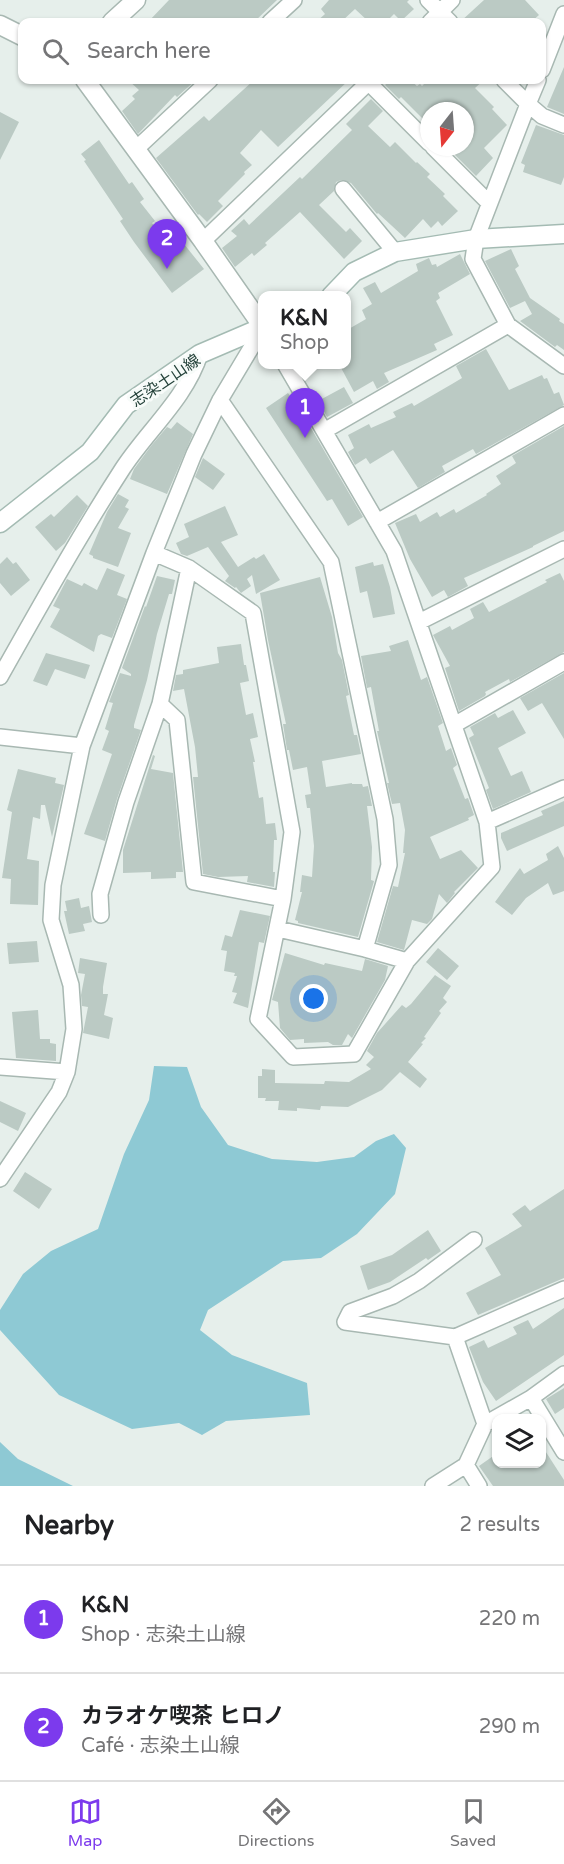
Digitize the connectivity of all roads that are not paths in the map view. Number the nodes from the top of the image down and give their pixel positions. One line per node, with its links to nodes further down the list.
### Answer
1 (294, 0): 7 (street)
2 (428, 0): 8 (street)
3 (452, 0): 9 (street)
4 (133, 1): 6 (main road)
5 (564, 14): 12 (street)
6 (116, 18)
7 (274, 18)
8 (439, 18)
9 (441, 18)
10 (0, 25): 11 (main road)
11 (18, 34)
12 (546, 60)
13 (88, 84): 22 (main road)
14 (206, 84): 22 (street)
15 (366, 84): 28 (street)
16 (372, 84): 21 (street)
17 (508, 84): 19 (street)
18 (536, 84): 19 (street)
19 (528, 104): 20 (street); 25 (street)
20 (564, 125)
21 (420, 134)
22 (136, 149): 28 (main road)
23 (442, 156): 25 (street)
24 (343, 189): 29 (street)
25 (489, 203): 27 (street)
26 (564, 234): 27 (main road)
27 (476, 239): 29 (main road); 32 (street)
28 (203, 241): 31 (main road)
29 (395, 252): 30 (main road)
30 (336, 291)
31 (258, 320)
32 (507, 325): 36 (street); 40 (street)
33 (258, 329): 35 (main road, 志染土山線)
34 (258, 335): 38 (street)
35 (200, 354): 42 (main road, 志染土山線); 48 (street)
36 (564, 366)
37 (288, 369): 40 (street)
38 (220, 400): 44 (street); 58 (street)
39 (564, 415): 41 (street)
40 (324, 431): 41 (street)
41 (377, 522): 46 (street)
42 (0, 523)
43 (564, 549): 46 (street)
44 (154, 553): 45 (street); 52 (street)
45 (189, 568): 49 (street); 55 (street)
46 (419, 622): 50 (street)
47 (564, 662): 50 (street)
48 (0, 677)
49 (160, 704): 55 (street); 56 (street)
50 (454, 725): 54 (street)
51 (0, 737): 52 (street)
52 (82, 746): 61 (street)
53 (564, 788): 54 (street)
54 (487, 822): 59 (street)
55 (283, 899): 57 (street)
56 (101, 915)
57 (278, 929): 58 (street); 59 (street)
58 (365, 949): 59 (street)
59 (407, 961)
60 (0, 1067): 61 (street)
61 (67, 1072): 62 (street)
62 (0, 1179)
63 (474, 1240): 65 (street)
64 (564, 1288): 65 (street)
65 (455, 1337): 68 (street)
66 (564, 1374): 67 (street)
67 (531, 1398): 68 (street); 69 (street)
68 (485, 1424): 70 (street)
69 (564, 1452)
70 (466, 1466): 71 (street); 72 (street)
71 (433, 1486)
72 (479, 1486)

